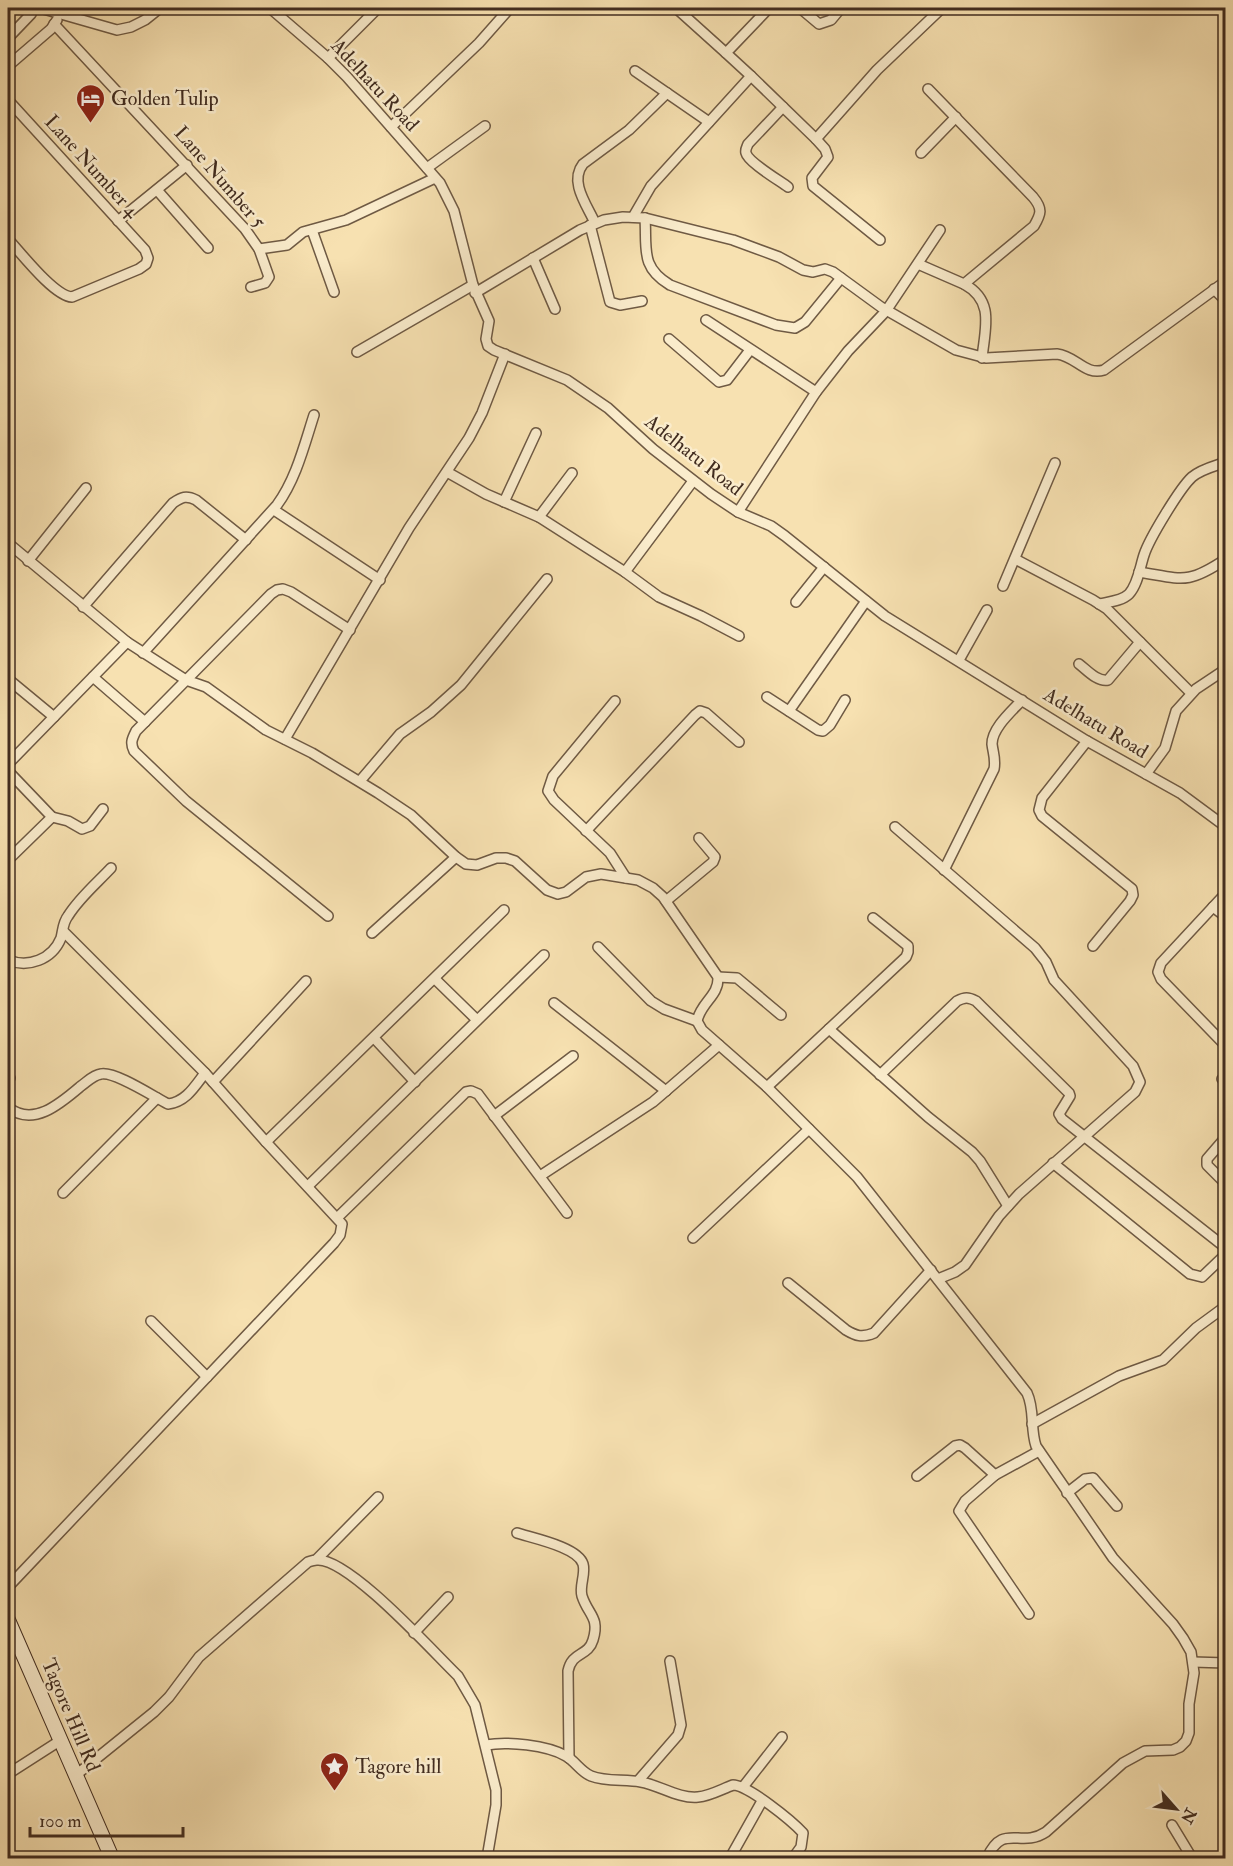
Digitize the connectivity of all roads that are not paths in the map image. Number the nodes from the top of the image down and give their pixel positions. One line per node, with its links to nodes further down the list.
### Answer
1 (34, 8): 14 (street)
2 (40, 8): 12 (street)
3 (160, 8): 12 (street)
4 (270, 8): 16 (street, Adelhatu Road)
5 (378, 8): 16 (street)
6 (510, 8): 27 (street)
7 (676, 8): 15 (street)
8 (769, 8): 15 (street)
9 (800, 8): 10 (street)
10 (841, 8)
11 (942, 8): 28 (street)
12 (63, 11): 13 (street)
13 (54, 24): 17 (street); 30 (street, Lane Number 5)
14 (8, 38)
15 (726, 53): 19 (street)
16 (328, 58): 27 (street, Adelhatu Road)
17 (8, 66)
18 (635, 71): 21 (street)
19 (751, 76): 23 (street); 25 (street)
20 (928, 89): 24 (street)
21 (667, 93): 25 (street); 38 (street)
22 (8, 100): 37 (street, Lane Number 4)
23 (783, 106): 28 (street); 33 (street)
24 (956, 117): 29 (street); 49 (street)
25 (708, 122): 35 (street)
26 (485, 126): 31 (street)
27 (391, 127): 31 (street, Adelhatu Road)
28 (816, 139): 42 (street)
29 (921, 153)
30 (187, 165): 34 (street); 44 (street, Lane Number 5)
31 (426, 168): 32 (street, Adelhatu Road)
32 (435, 178): 39 (street); 51 (street, Adelhatu Road)
33 (788, 187)
34 (157, 190): 37 (street); 43 (street)
35 (633, 217): 36 (street); 38 (street)
36 (645, 218): 47 (street); 47 (street)
37 (118, 221): 41 (street, Lane Number 4)
38 (592, 224): 45 (street); 54 (street)
39 (312, 230): 44 (street); 53 (street)
40 (940, 230): 46 (street)
41 (8, 238)
42 (880, 240)
43 (208, 248)
44 (259, 249): 50 (street, Lane Number 5)
45 (533, 258): 51 (street); 56 (street)
46 (918, 264): 49 (street); 57 (street)
47 (841, 278): 57 (street)
48 (1226, 281): 52 (street)
49 (964, 284): 63 (street)
50 (251, 287)
51 (474, 289): 61 (street); 62 (street, Adelhatu Road)
52 (1214, 289): 55 (street); 63 (street)
53 (334, 292)
54 (642, 301)
55 (1226, 301)
56 (555, 309)
57 (886, 310): 63 (street); 64 (street)
58 (705, 321): 60 (street)
59 (669, 339): 60 (street)
60 (750, 350): 64 (street)
61 (357, 352)
62 (506, 354): 69 (street); 71 (street, Adelhatu Road)
63 (982, 358)
64 (816, 392): 75 (street)
65 (314, 415): 74 (street)
66 (536, 433): 73 (street)
67 (1226, 462): 84 (street)
68 (1055, 463): 79 (street)
69 (447, 472): 73 (street); 86 (street)
70 (572, 473): 76 (street)
71 (693, 481): 75 (street, Adelhatu Road); 83 (street)
72 (86, 488): 81 (street)
73 (504, 502): 76 (street)
74 (274, 510): 77 (street); 86 (street)
75 (738, 512): 82 (street, Adelhatu Road)
76 (539, 517): 83 (street)
77 (246, 540): 91 (street); 97 (street)
78 (8, 543): 81 (street)
79 (1015, 559): 87 (street); 90 (street)
80 (1226, 559): 84 (street)
81 (28, 561): 91 (street)
82 (824, 567): 88 (street, Adelhatu Road); 89 (street)
83 (625, 572): 94 (street)
84 (1139, 572): 90 (street)
85 (547, 579): 118 (street)
86 (380, 580): 93 (street)
87 (1003, 586)
88 (866, 601): 98 (street, Adelhatu Road); 109 (street)
89 (796, 603)
90 (1099, 604): 96 (street)
91 (84, 607): 95 (street)
92 (987, 610): 98 (street)
93 (350, 630): 103 (street); 112 (street)
94 (739, 636)
95 (127, 642): 97 (street); 101 (street)
96 (1140, 642): 99 (street); 104 (street)
97 (143, 653): 103 (street)
98 (959, 660): 107 (street, Adelhatu Road)
99 (1079, 664)
100 (1226, 669): 104 (street)
101 (93, 676): 110 (street); 111 (street)
102 (8, 679): 110 (street)
103 (186, 680): 111 (street); 112 (street)
104 (1191, 693): 117 (street)
105 (767, 697): 109 (street)
106 (845, 700): 109 (street)
107 (1022, 700): 113 (street, Adelhatu Road); 128 (street)
108 (615, 701): 123 (street)
109 (789, 711)
110 (54, 717): 115 (street)
111 (145, 722): 134 (street)
112 (285, 739): 118 (street)
113 (1087, 741): 117 (street, Adelhatu Road); 139 (street)
114 (739, 742): 123 (street)
115 (8, 764)
116 (8, 771): 120 (street)
117 (1146, 774): 122 (street, Adelhatu Road)
118 (360, 781): 125 (street)
119 (103, 809): 120 (street)
120 (52, 817): 126 (street)
121 (895, 827): 128 (street)
122 (1226, 827)
123 (586, 831): 129 (street)
124 (699, 838): 131 (street)
125 (456, 857): 129 (street); 138 (street)
126 (8, 860)
127 (111, 868): 137 (street)
128 (944, 870): 166 (street)
129 (626, 878): 131 (street)
130 (1226, 893): 132 (street)
131 (666, 901): 143 (street)
132 (1213, 907): 135 (street); 153 (street)
133 (504, 910): 144 (street)
134 (328, 916)
135 (1226, 917)
136 (873, 918): 150 (street)
137 (63, 931): 142 (street); 155 (street)
138 (372, 933)
139 (1093, 946)
140 (598, 947): 149 (street)
141 (544, 955): 148 (street)
142 (8, 960)
143 (718, 977): 147 (street); 149 (street)
144 (435, 979): 148 (street); 151 (street)
145 (306, 981): 157 (street)
146 (554, 1003): 160 (street)
147 (781, 1015)
148 (477, 1020): 158 (street)
149 (697, 1021): 152 (street)
150 (829, 1029): 156 (street); 159 (street)
151 (374, 1038): 158 (street); 167 (street)
152 (719, 1045): 159 (street); 160 (street)
153 (1226, 1046)
154 (573, 1056): 163 (street)
155 (205, 1073): 157 (street); 161 (street)
156 (880, 1075): 166 (street); 173 (street)
157 (213, 1082): 167 (street)
158 (415, 1082): 171 (street)
159 (767, 1087): 164 (street)
160 (666, 1091): 169 (street)
161 (157, 1098): 162 (street); 172 (street)
162 (8, 1107)
163 (494, 1116): 169 (street); 175 (street)
164 (809, 1129): 176 (street); 179 (street)
165 (1226, 1137): 170 (street)
166 (1084, 1138): 168 (street); 177 (street)
167 (267, 1142): 171 (street)
168 (1053, 1163): 173 (street); 178 (street)
169 (540, 1176): 174 (street)
170 (1226, 1184)
171 (308, 1186): 175 (street)
172 (63, 1193)
173 (1008, 1206): 180 (street)
174 (567, 1212)
175 (338, 1217): 184 (street)
176 (693, 1238)
177 (1226, 1248)
178 (1226, 1254)
179 (931, 1270): 180 (street); 181 (street)
180 (938, 1279): 185 (street)
181 (788, 1283)
182 (1226, 1306): 185 (street)
183 (150, 1321): 184 (street)
184 (207, 1377): 194 (street)
185 (1032, 1424): 186 (street)
186 (1039, 1451): 187 (street); 189 (street)
187 (995, 1475): 188 (street); 196 (street)
188 (917, 1476)
189 (1067, 1493): 191 (street); 200 (street)
190 (378, 1497): 193 (street)
191 (1117, 1506)
192 (517, 1533): 205 (street)
193 (317, 1559): 198 (street); 207 (street)
194 (8, 1587)
195 (448, 1597): 198 (street)
196 (1029, 1614)
197 (8, 1620): 203 (main road, Tagore Hill Rd)
198 (414, 1633): 204 (street)
199 (670, 1661): 208 (street)
200 (1193, 1662): 201 (street); 216 (street)
201 (1226, 1664)
202 (782, 1737): 209 (street)
203 (61, 1740): 206 (street); 207 (main road, Tagore Hill Rd)
204 (486, 1745): 205 (street); 213 (street)
205 (569, 1758): 208 (street)
206 (8, 1774)
207 (76, 1775): 212 (main road, Tagore Hill Rd)
208 (638, 1781): 209 (street)
209 (743, 1787): 210 (street)
210 (762, 1801): 214 (street); 215 (street)
211 (1172, 1825): 217 (street)
212 (112, 1858)
213 (487, 1858)
214 (730, 1858)
215 (793, 1858)
216 (987, 1858)
217 (1192, 1858)

